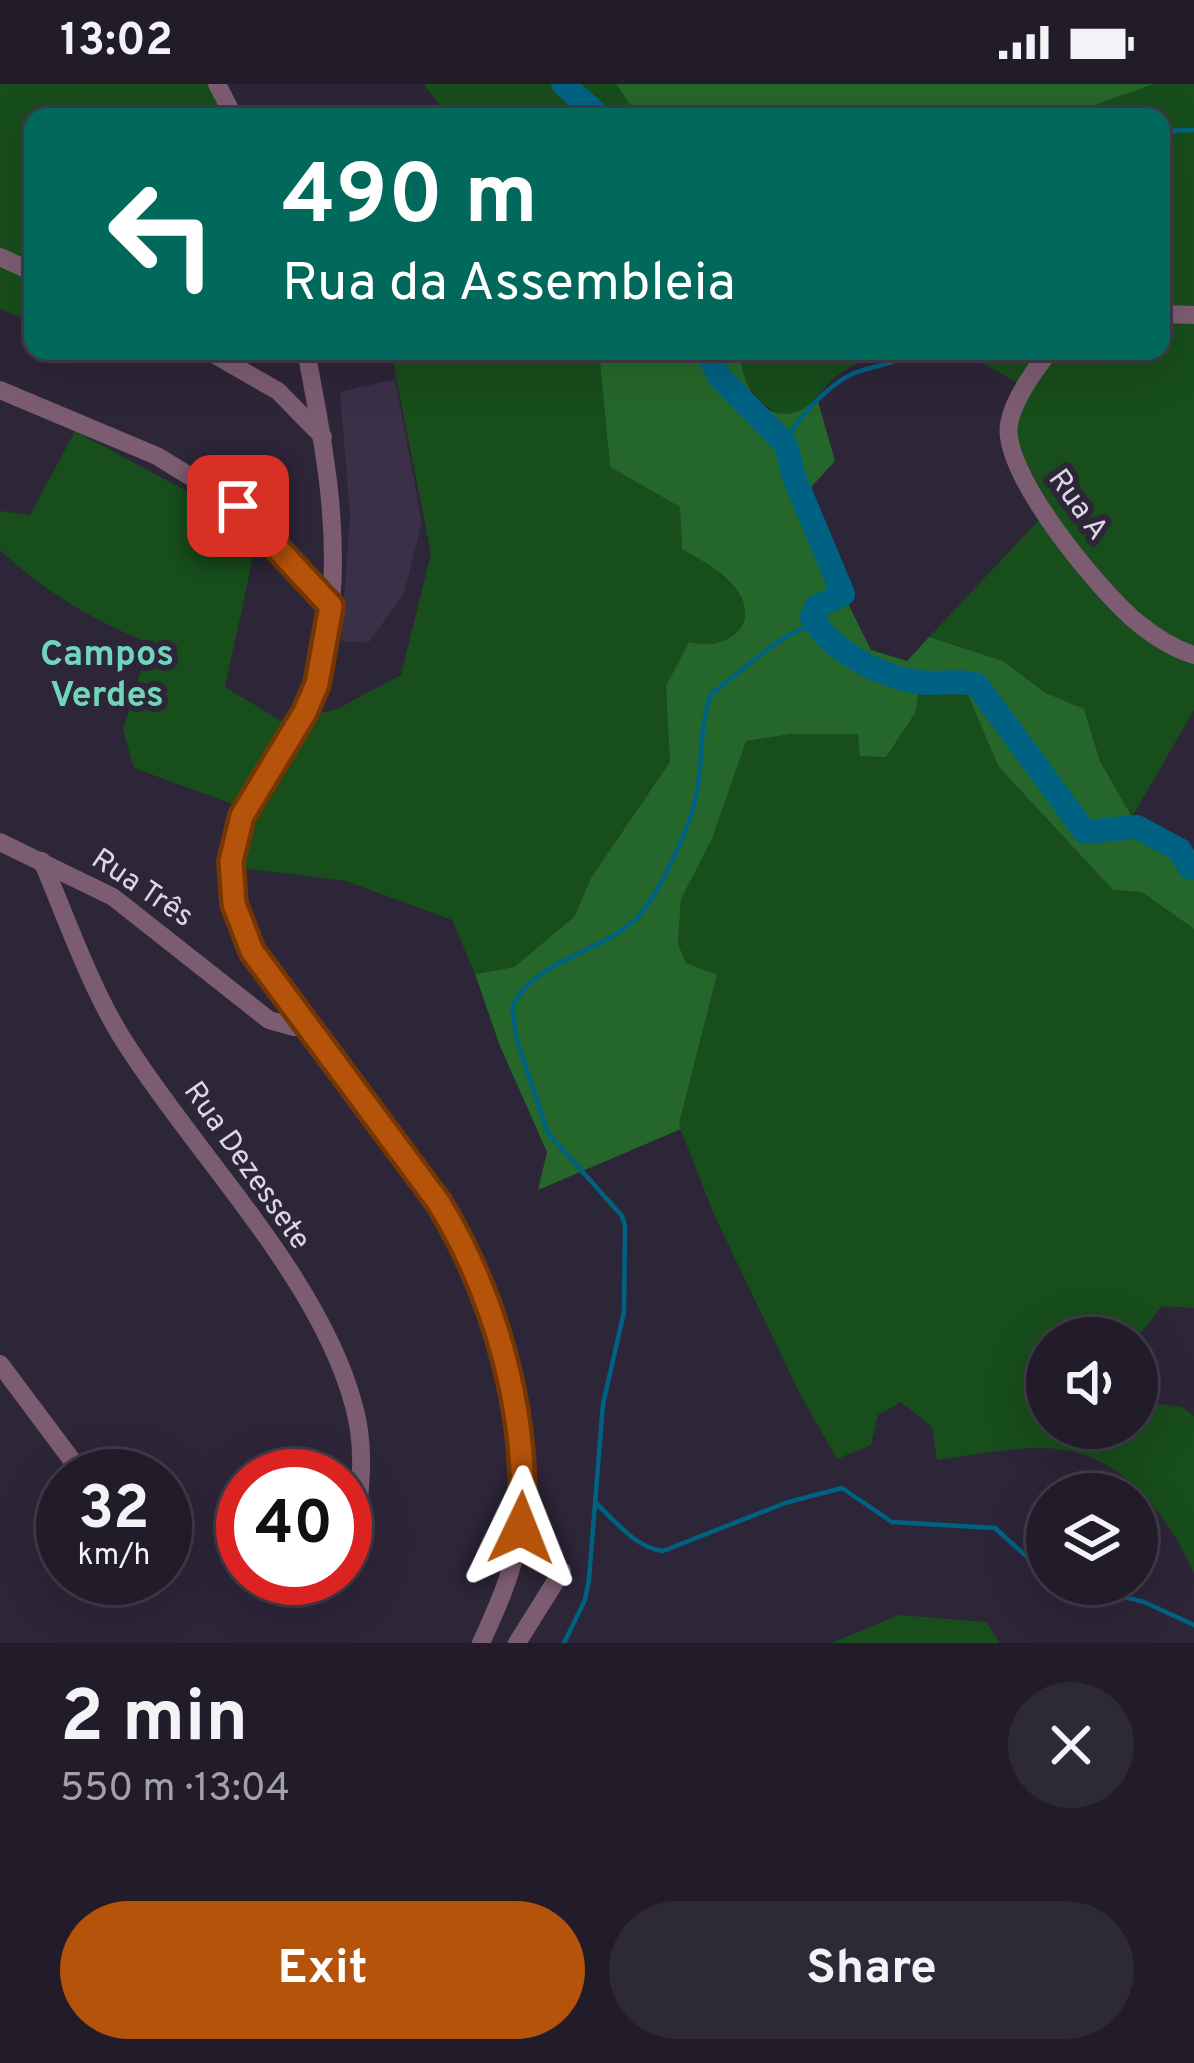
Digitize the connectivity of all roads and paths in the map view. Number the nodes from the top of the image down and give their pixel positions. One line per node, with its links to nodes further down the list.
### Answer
1 (223, 360): 5 (street)
2 (308, 360): 5 (street)
3 (1044, 360): 7 (street, Rua A)
4 (0, 390): 6 (street)
5 (323, 437): 6 (street)
6 (331, 606): 10 (street)
7 (1194, 655)
8 (0, 842): 9 (street, Rua Três)
9 (42, 861): 10 (street, Rua Três); 13 (street, Rua Dezessete)
10 (305, 1024): 15 (street)
11 (0, 1364): 12 (street)
12 (64, 1449)
13 (361, 1449)
14 (562, 1571): 16 (street)
15 (481, 1643)
16 (517, 1643)

